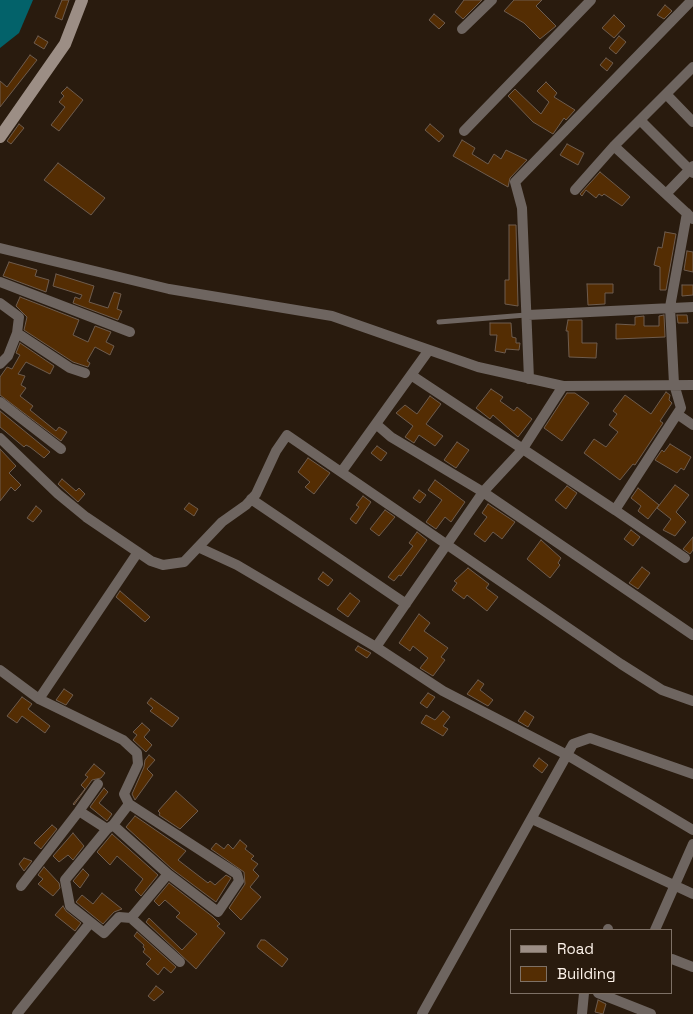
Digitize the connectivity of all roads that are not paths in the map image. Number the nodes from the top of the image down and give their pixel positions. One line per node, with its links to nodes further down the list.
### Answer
1 (82, 0): 11 (main road)
2 (492, 0): 5 (street)
3 (591, 0): 10 (street)
4 (692, 0): 22 (street)
5 (462, 29)
6 (693, 67): 7 (street)
7 (666, 94): 8 (street); 9 (street)
8 (640, 120): 12 (street); 13 (street)
9 (693, 122)
10 (464, 131)
11 (0, 137)
12 (614, 146): 14 (street); 15 (street)
13 (692, 169): 15 (street)
14 (575, 190)
15 (666, 194): 16 (street)
16 (690, 216): 21 (street)
17 (0, 248): 26 (street)
18 (0, 282): 24 (street)
19 (0, 303): 25 (street)
20 (693, 307): 21 (street)
21 (670, 308): 22 (street); 31 (street)
22 (528, 315): 23 (lane); 30 (street)
23 (439, 322)
24 (130, 332)
25 (17, 333): 27 (street); 28 (street)
26 (429, 350): 29 (street); 30 (street)
27 (0, 364)
28 (86, 373)
29 (411, 375): 36 (street); 40 (street)
30 (529, 379): 33 (street)
31 (674, 384): 32 (street); 33 (street); 35 (street)
32 (693, 385)
33 (563, 386): 40 (street)
34 (0, 402): 39 (street)
35 (677, 414): 37 (street); 44 (street)
36 (376, 424): 41 (street); 42 (street)
37 (693, 425)
38 (0, 438): 47 (street)
39 (61, 449)
40 (522, 450): 42 (street); 44 (street)
41 (342, 471): 43 (street); 45 (street)
42 (483, 492): 45 (street); 50 (street)
43 (251, 500): 46 (street); 49 (street)
44 (615, 510): 48 (street)
45 (448, 543): 49 (street); 54 (street)
46 (200, 548): 47 (street); 51 (street)
47 (138, 552): 53 (street)
48 (685, 558)
49 (406, 604): 51 (street)
50 (693, 635)
51 (376, 647): 55 (street)
52 (0, 670): 53 (street)
53 (39, 699): 58 (street)
54 (693, 701)
55 (567, 756): 56 (street); 60 (street); 62 (street)
56 (693, 774)
57 (98, 784): 59 (street)
58 (129, 804): 61 (street); 64 (street)
59 (79, 811): 61 (street); 66 (street)
60 (532, 818): 65 (street); 77 (street)
61 (110, 827): 64 (street); 69 (street)
62 (693, 830)
63 (693, 844): 65 (street)
64 (168, 874): 68 (street)
65 (674, 885): 67 (street); 70 (street)
66 (21, 886)
67 (693, 894)
68 (131, 918): 69 (street); 72 (street)
69 (90, 923): 76 (street)
70 (655, 929)
71 (673, 959): 73 (street)
72 (180, 962)
73 (693, 967)
74 (584, 994): 78 (street)
75 (601, 994): 79 (street)
76 (17, 1014)
77 (422, 1014)
78 (582, 1014)
79 (651, 1014)

